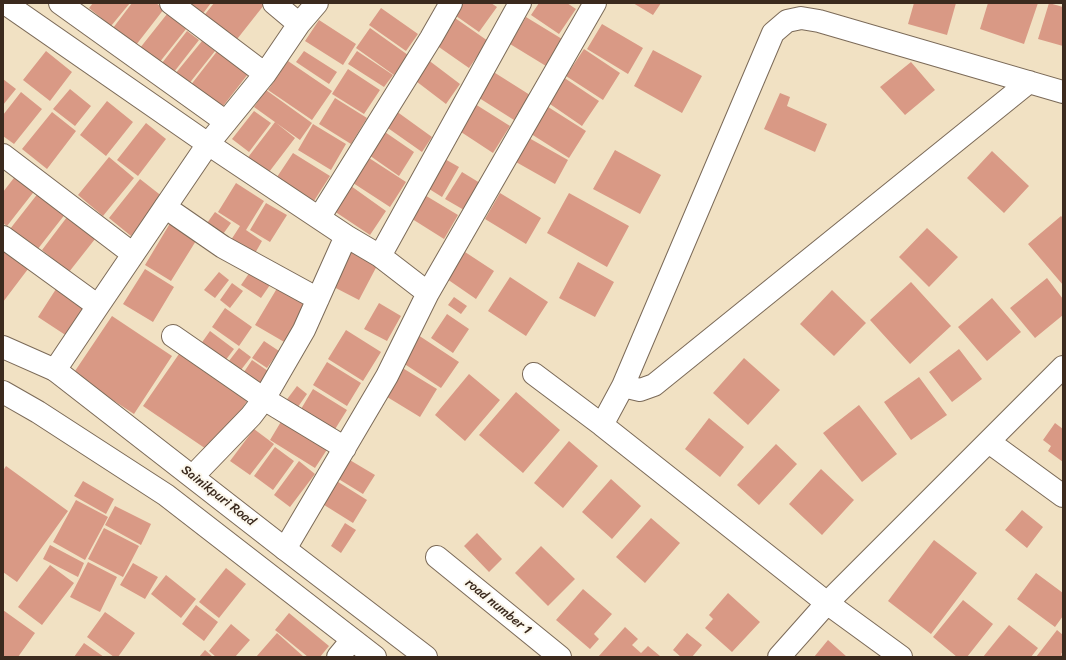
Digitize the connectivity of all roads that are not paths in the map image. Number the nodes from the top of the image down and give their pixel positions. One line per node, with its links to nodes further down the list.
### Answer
1 (5, 3): 14 (street)
2 (60, 3): 13 (street)
3 (171, 3): 10 (street)
4 (274, 3): 9 (street)
5 (317, 3): 9 (street)
6 (451, 3): 17 (street)
7 (520, 3): 21 (street)
8 (595, 3): 22 (street)
9 (299, 24): 10 (street)
10 (265, 74): 13 (street)
11 (1029, 82): 12 (street); 30 (street); 30 (street)
12 (1063, 92)
13 (226, 122): 14 (street)
14 (208, 144): 16 (street); 17 (street)
15 (3, 155): 20 (street)
16 (165, 207): 20 (street); 23 (street)
17 (319, 218): 18 (street)
18 (346, 236): 21 (street); 23 (street)
19 (3, 237): 24 (street)
20 (133, 254): 24 (street)
21 (380, 256): 22 (street)
22 (428, 293): 35 (street)
23 (318, 299): 32 (street)
24 (98, 306): 28 (street)
25 (172, 336): 32 (street)
26 (3, 347): 28 (street, Sainikpuri Road)
27 (1063, 367): 34 (street)
28 (55, 370): 36 (street, Sainikpuri Road)
29 (534, 374): 33 (street)
30 (624, 386): 33 (street)
31 (3, 392): 41 (street)
32 (264, 399): 35 (street); 36 (street)
33 (602, 425): 40 (street)
34 (989, 442): 37 (street); 40 (street)
35 (345, 448): 38 (street)
36 (193, 476): 38 (street, Sainikpuri Road)
37 (1063, 496)
38 (285, 549): 44 (street, Sainikpuri Road)
39 (437, 557): 45 (street, road number 1)
40 (827, 603): 46 (street); 47 (street)
41 (352, 640): 42 (street); 43 (street)
42 (338, 657)
43 (375, 657)
44 (426, 657)
45 (560, 657)
46 (779, 657)
47 (901, 657)

